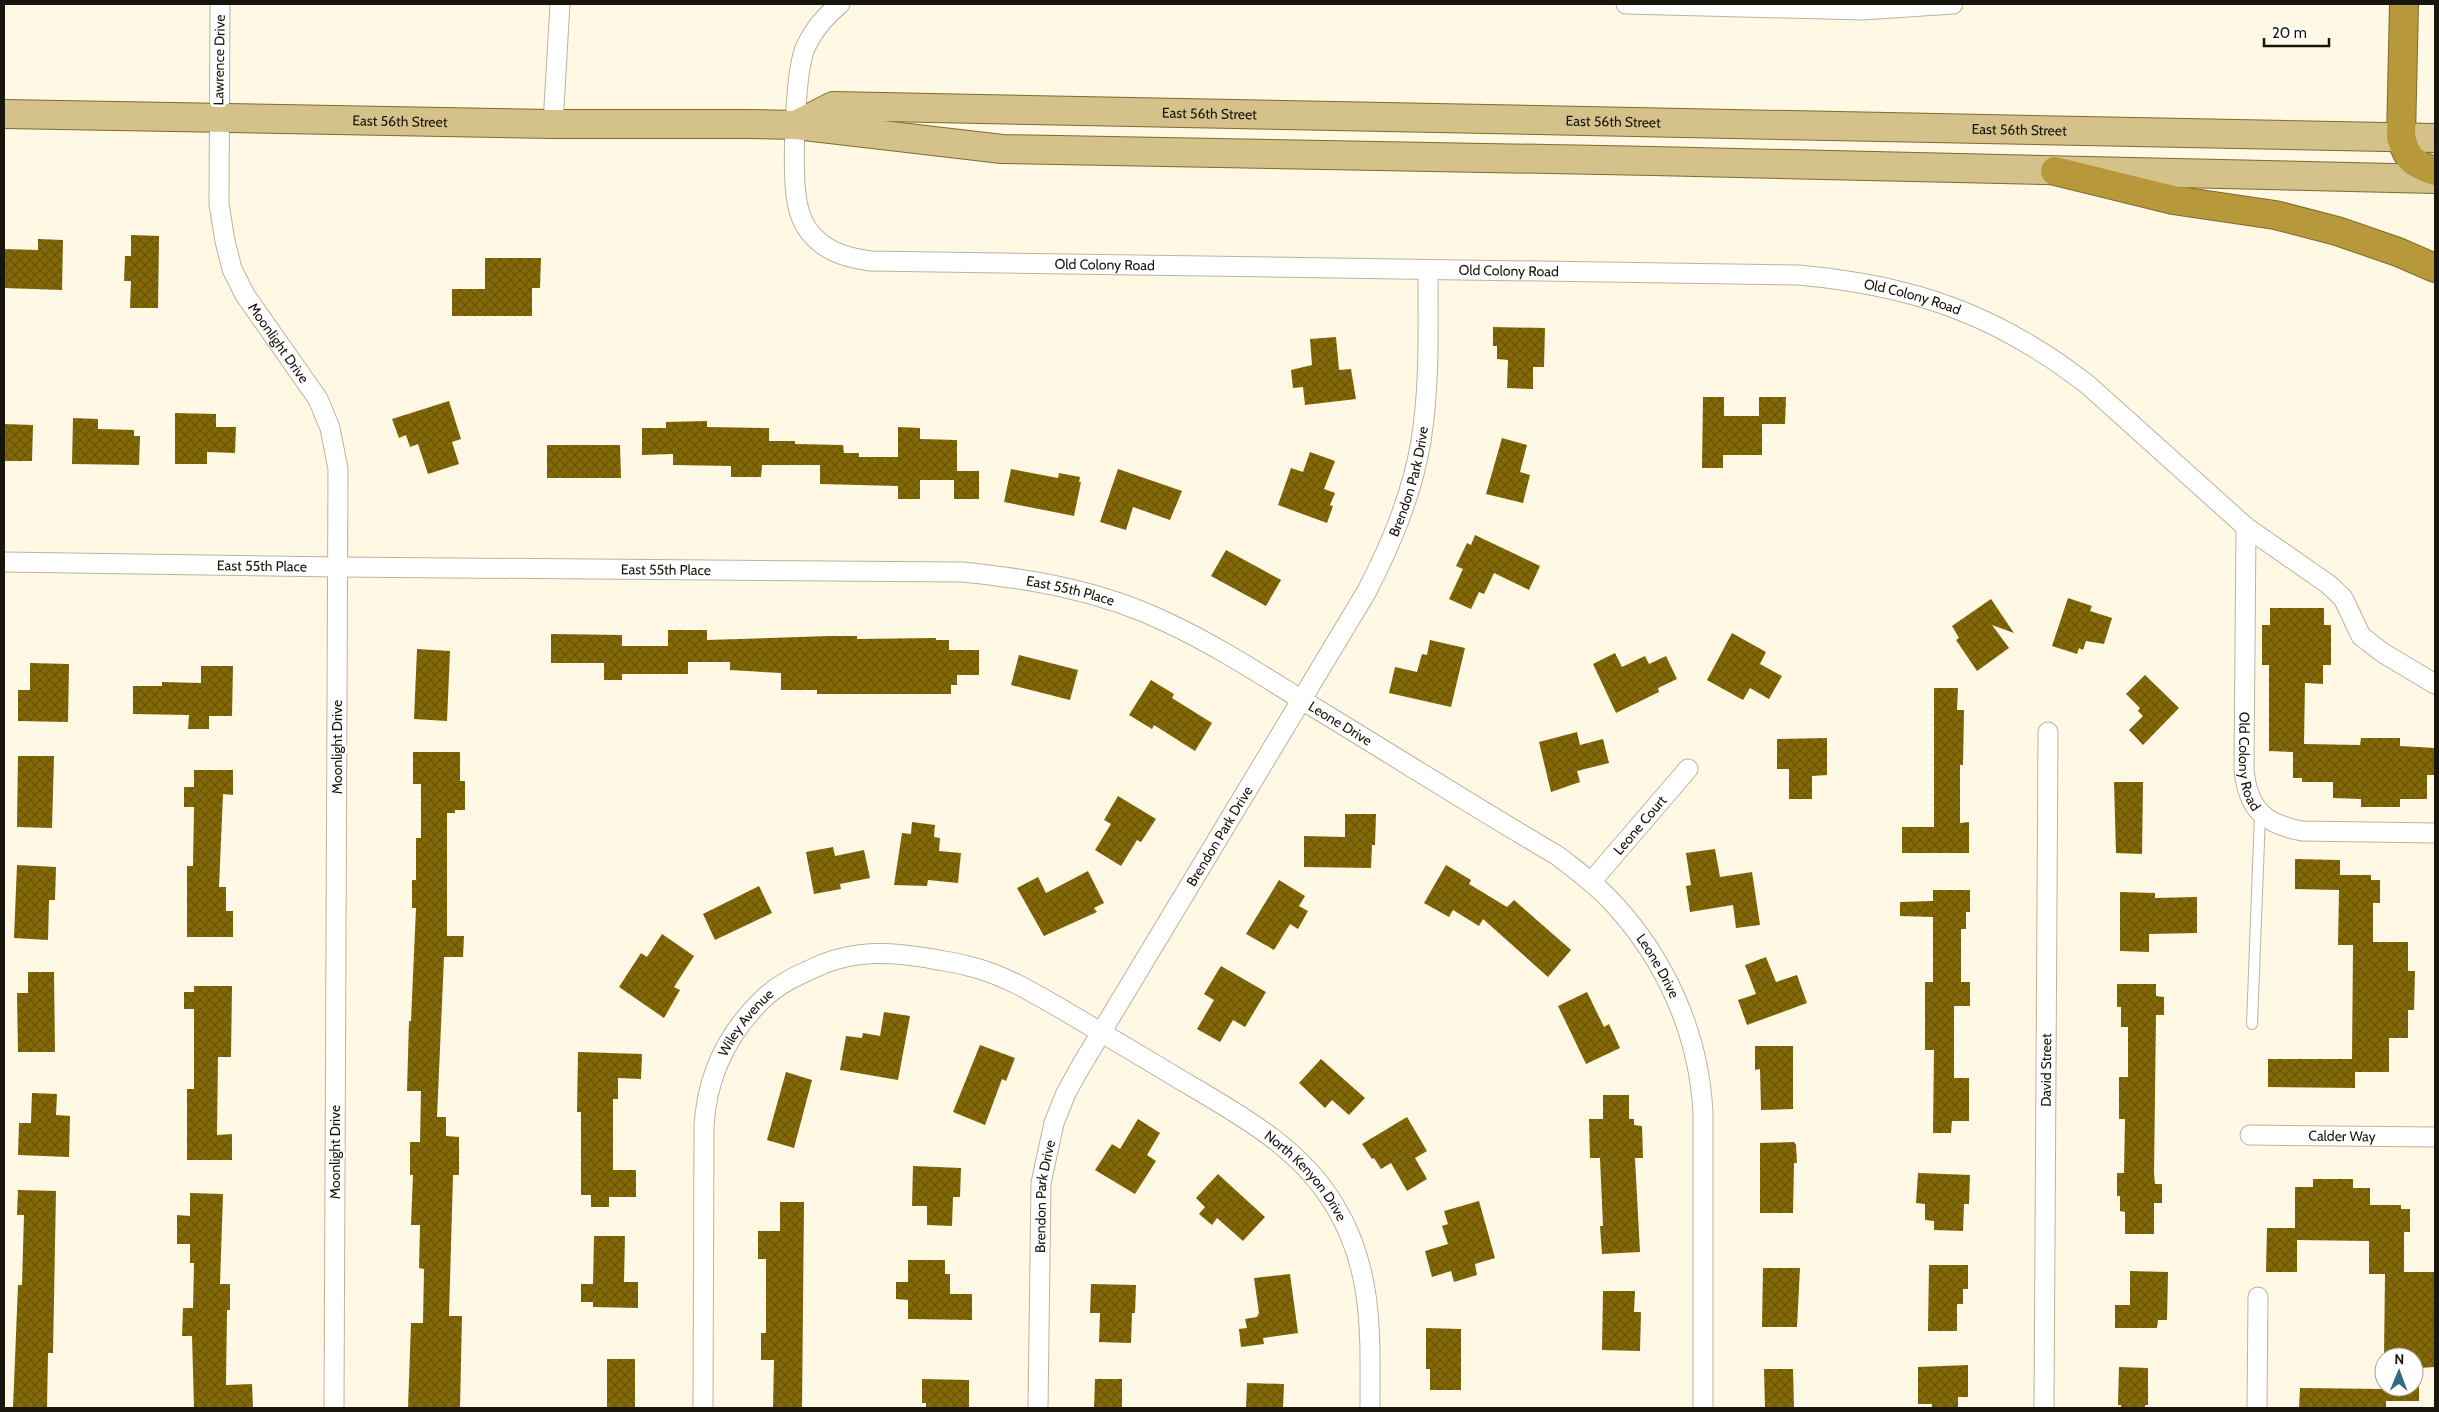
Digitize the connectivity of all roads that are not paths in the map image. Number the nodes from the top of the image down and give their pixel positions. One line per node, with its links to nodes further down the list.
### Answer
1 (220, 4): 8 (street, Lawrence Drive)
2 (560, 4): 9 (street)
3 (840, 4): 10 (street, Old Colony Road)
4 (1626, 4): 5 (street)
5 (1954, 4)
6 (2404, 4): 11 (highway)
7 (4, 114): 8 (main road, East 56th Street)
8 (218, 117): 9 (main road, East 56th Street); 20 (street, Moonlight Drive)
9 (553, 124): 10 (main road, East 56th Street)
10 (796, 125): 11 (main road, East 56th Street); 13 (main road, East 56th Street); 17 (street, Old Colony Road)
11 (2401, 137): 12 (main road, East 56th Street); 14 (highway)
12 (2435, 138)
13 (2055, 171): 15 (main road, East 56th Street); 16 (highway)
14 (2435, 171)
15 (2435, 179)
16 (2435, 268)
17 (1428, 270): 18 (street, Old Colony Road); 22 (street, Brendon Park Drive)
18 (2246, 527): 21 (street, Old Colony Road); 25 (street, Old Colony Road)
19 (4, 562): 20 (street, East 55th Place)
20 (338, 567): 22 (street, East 55th Place); 33 (street, Moonlight Drive)
21 (2435, 684)
22 (1302, 700): 27 (street, Leone Drive); 29 (street, Brendon Park Drive)
23 (2048, 732): 38 (street, David Street)
24 (1688, 769): 27 (street, Leone Court)
25 (2260, 815): 26 (street, Old Colony Road); 28 (lane)
26 (2435, 833)
27 (1591, 882): 37 (street, Leone Drive)
28 (2252, 1024)
29 (1101, 1032): 34 (street, Wiley Avenue); 35 (street, Brendon Park Drive); 36 (street, North Kenyon Drive)
30 (2250, 1135): 31 (street, Calder Way)
31 (2435, 1137)
32 (2258, 1297): 39 (street)
33 (334, 1408)
34 (703, 1408)
35 (1038, 1408)
36 (1370, 1408)
37 (1703, 1408)
38 (2044, 1408)
39 (2257, 1408)

